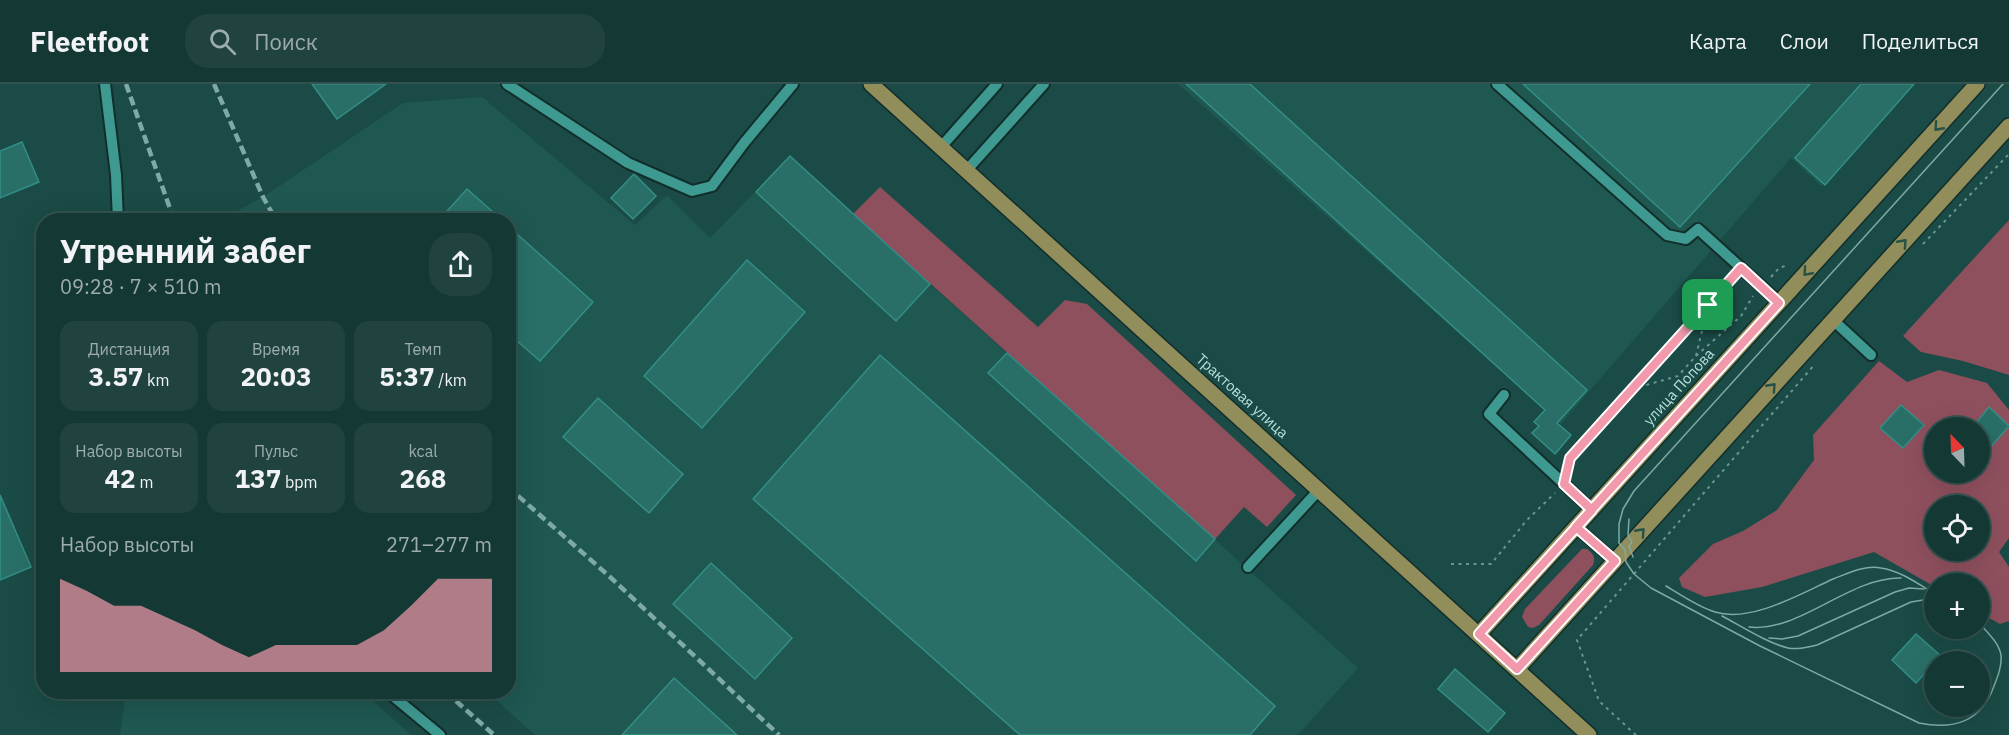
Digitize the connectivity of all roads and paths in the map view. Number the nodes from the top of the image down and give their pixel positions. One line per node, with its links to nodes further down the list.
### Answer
1 (105, 84): 13 (street)
2 (507, 84): 3 (street)
3 (793, 84)
4 (871, 84): 10 (main road, Трактовая улица)
5 (997, 84): 10 (street)
6 (1044, 84): 12 (street)
7 (1497, 84): 16 (street)
8 (1977, 84): 18 (main road, улица Попова, one-way to 18)
9 (2009, 126): 20 (main road, one-way to 9)
10 (941, 147): 12 (main road, Трактовая улица)
11 (2009, 154): 14 (path)
12 (966, 171): 27 (main road, Трактовая улица)
13 (118, 213)
14 (1922, 245)
15 (1788, 265): 17 (path)
16 (1741, 268): 17 (street); 19 (path)
17 (1762, 287): 18 (street); 22 (path)
18 (1779, 303): 28 (main road, улица Попова)
19 (1708, 305): 22 (path); 24 (path)
20 (1833, 320): 21 (street); 30 (main road, one-way to 20)
21 (1871, 355)
22 (1696, 356): 24 (path)
23 (1821, 357): 38 (path)
24 (1632, 389): 26 (path)
25 (1504, 395): 26 (street)
26 (1564, 484): 28 (street); 31 (path)
27 (1319, 490): 32 (street); 33 (main road, Трактовая улица)
28 (1592, 510): 29 (main road, улица Попова)
29 (1576, 527): 30 (street); 33 (main road, улица Попова)
30 (1615, 561): 34 (main road)
31 (1451, 564)
32 (1248, 567)
33 (1479, 634): 34 (main road, Трактовая улица)
34 (1517, 669): 37 (main road, Трактовая улица)
35 (396, 699): 36 (street)
36 (440, 735)
37 (1589, 735)
38 (1636, 735)

